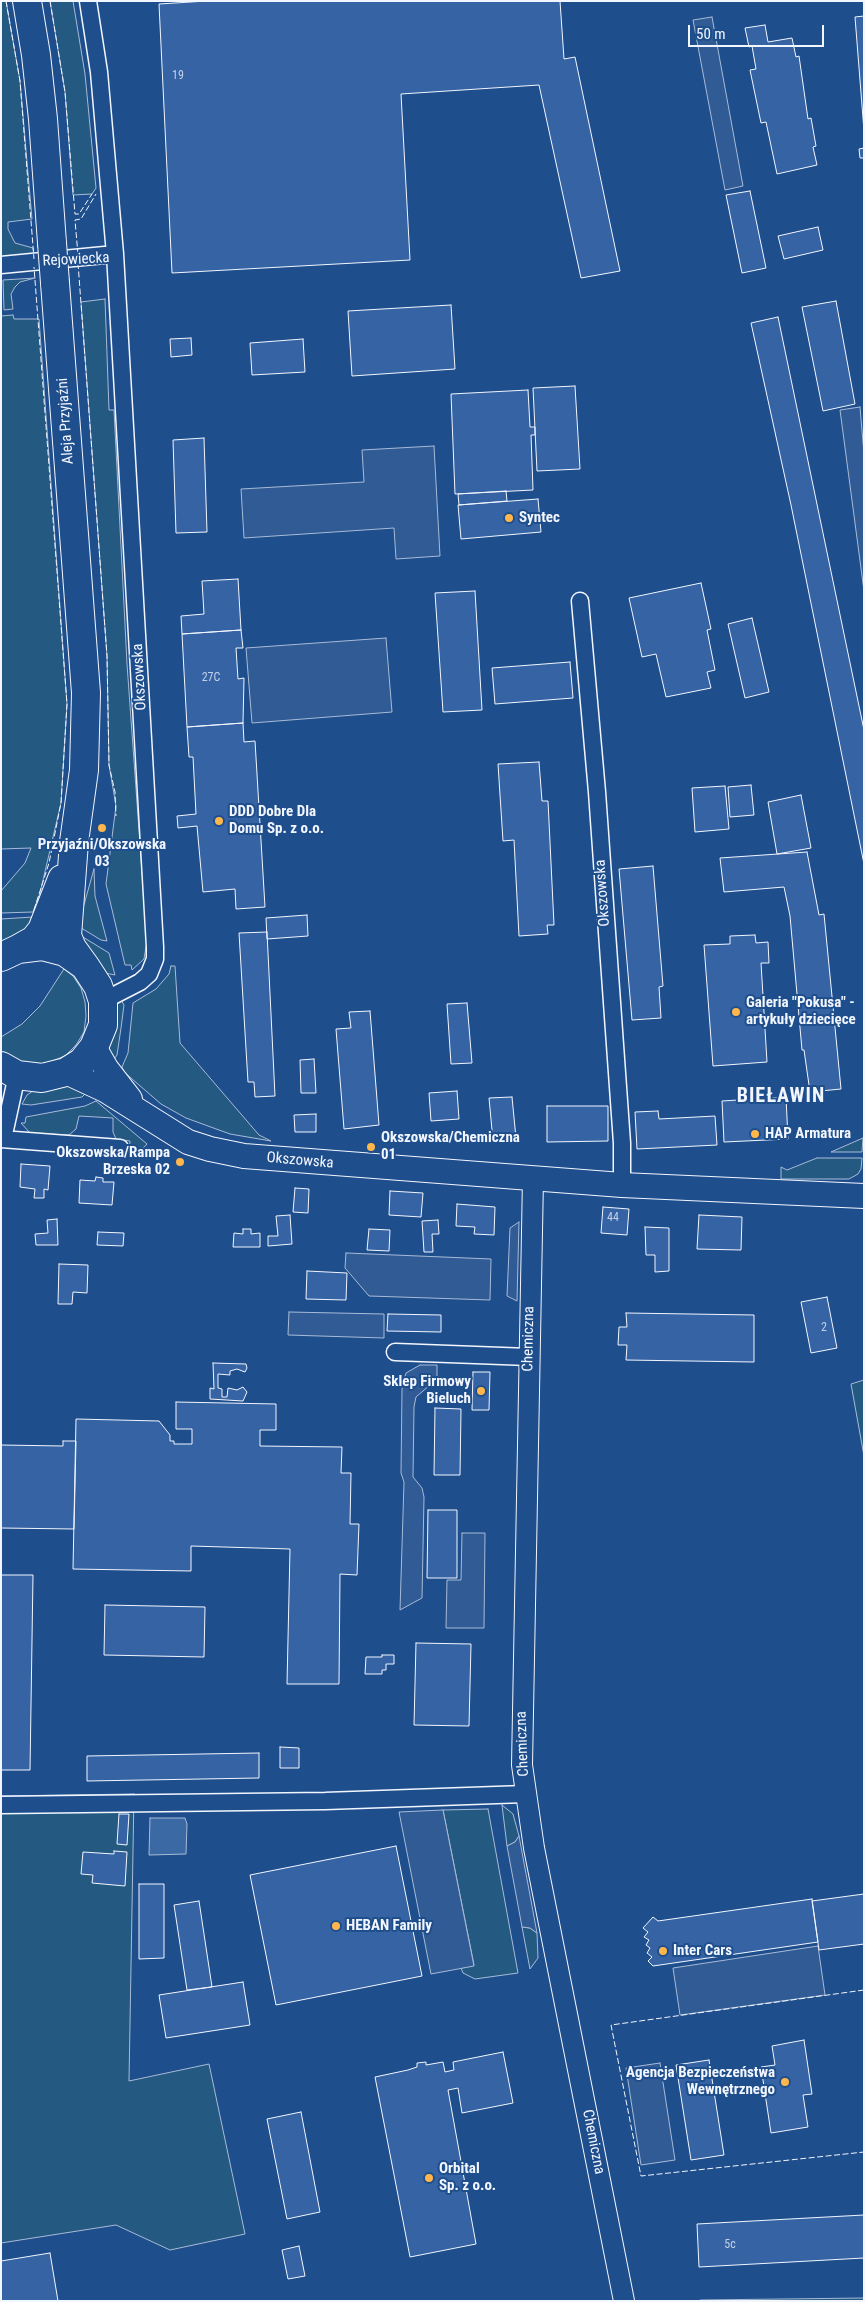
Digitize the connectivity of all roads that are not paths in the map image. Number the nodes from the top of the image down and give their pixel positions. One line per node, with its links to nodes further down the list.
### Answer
1 (27, 1): 7 (highway, Aleja Przyjaźni, bridge)
2 (88, 1): 3 (street)
3 (115, 254): 4 (street, Rejowiecka); 5 (street, Rejowiecka)
4 (1, 265)
5 (121, 353): 9 (street, Okszowska)
6 (580, 600): 17 (street, Okszowska)
7 (74, 842): 8 (highway, Aleja Przyjaźni); 9 (highway, Aleja Przyjaźni)
8 (10, 953): 9 (highway)
9 (96, 984): 10 (highway)
10 (94, 1047): 12 (highway); 13 (main road, Okszowska)
11 (9, 1071): 12 (highway); 14 (street)
12 (66, 1072): 13 (main road, Okszowska)
13 (139, 1111): 16 (main road, Okszowska)
14 (2, 1139): 15 (street)
15 (120, 1148)
16 (533, 1178): 17 (main road, Okszowska); 20 (street, Chemiczna)
17 (622, 1185): 18 (main road, Okszowska)
18 (864, 1196)
19 (396, 1352): 20 (street)
20 (529, 1357): 21 (street, Chemiczna)
21 (525, 1794): 22 (street); 23 (street, Chemiczna)
22 (1, 1805)
23 (624, 2301)

